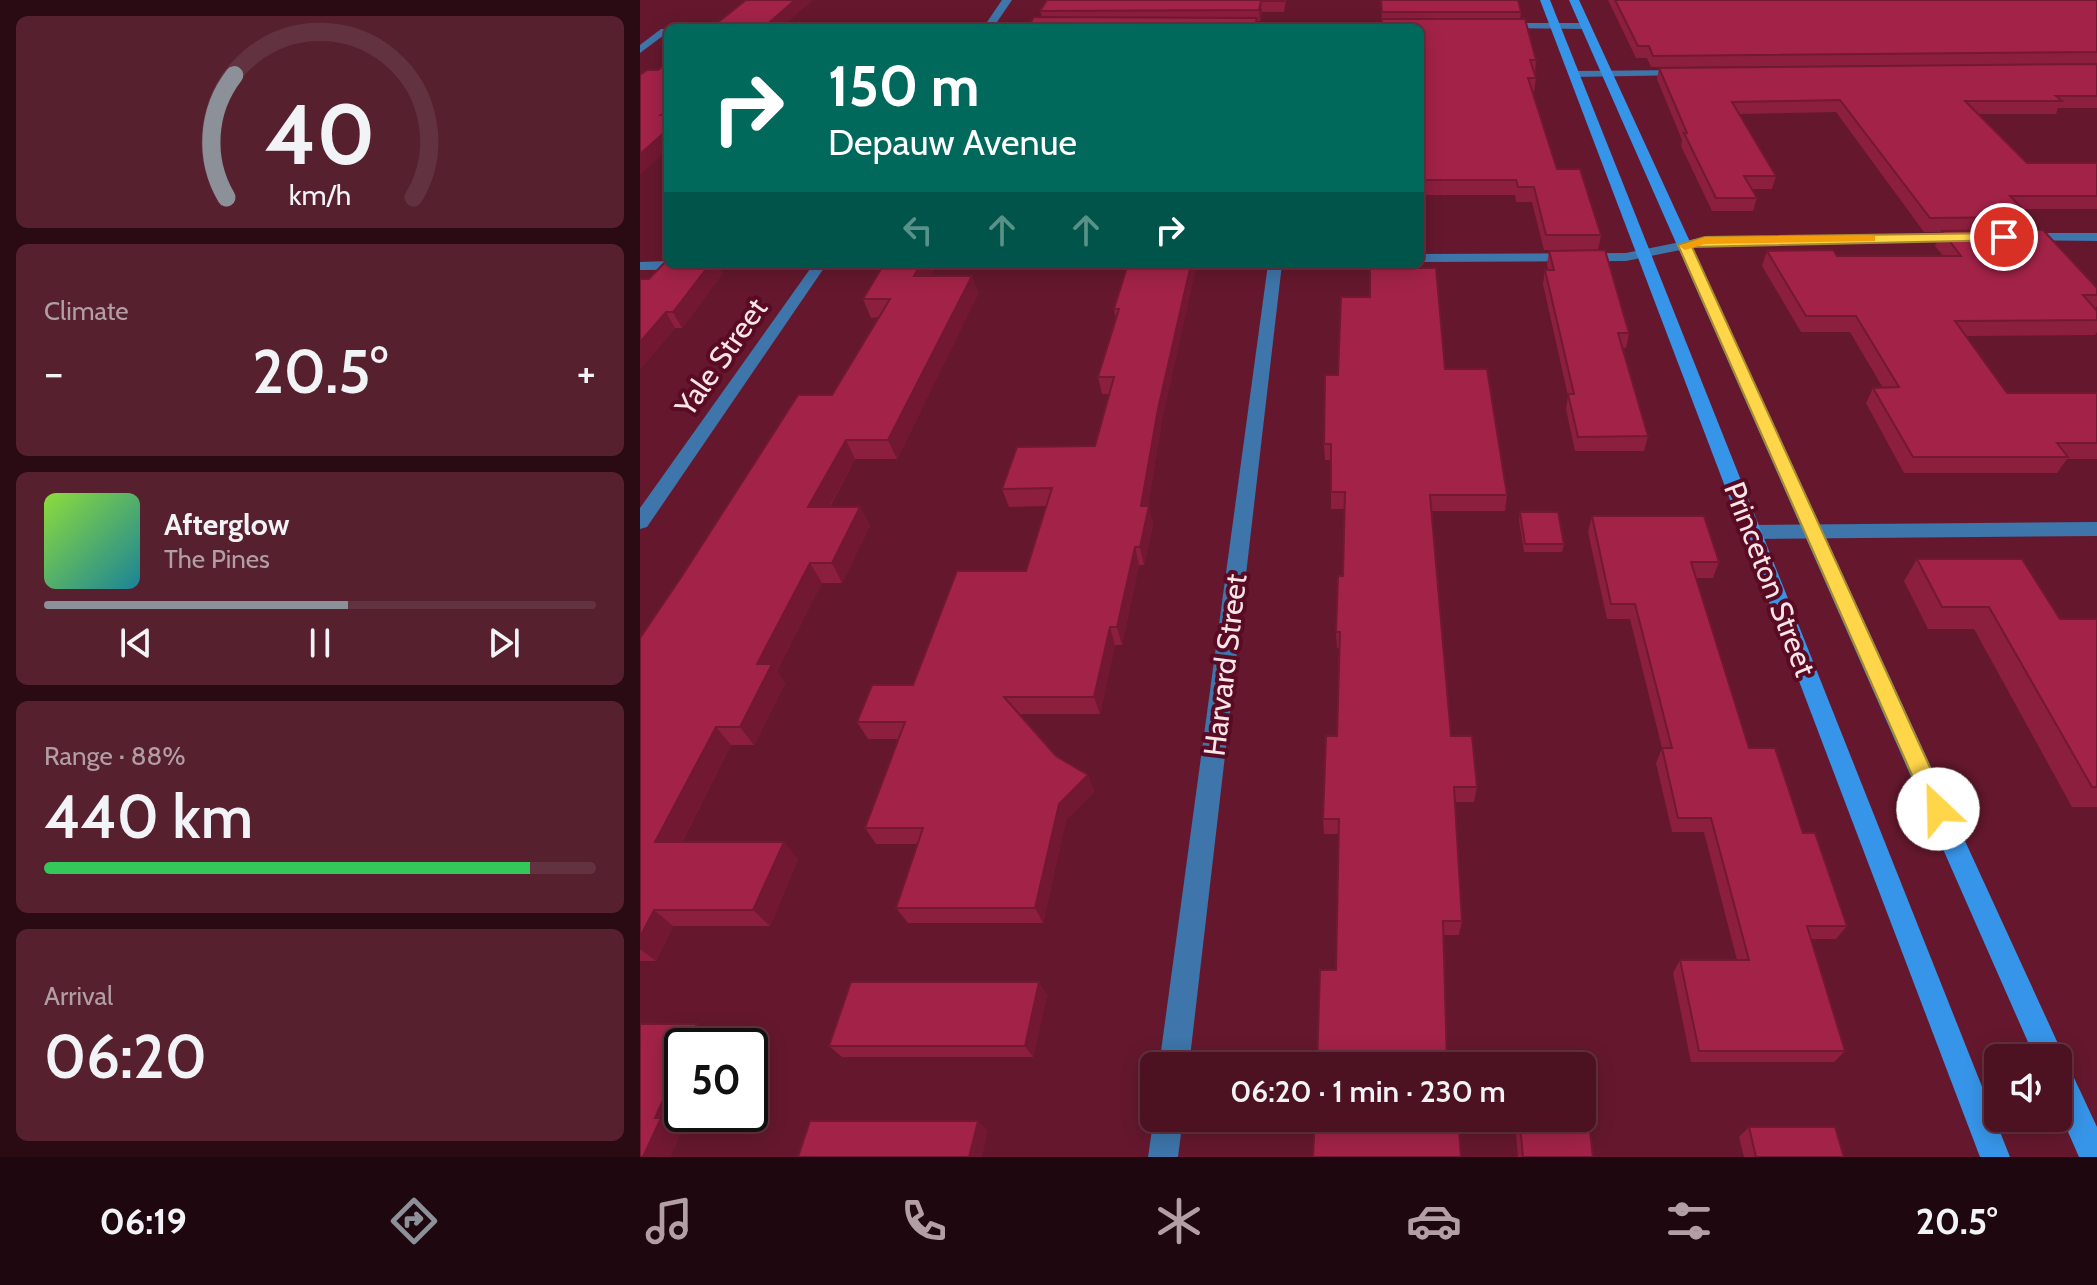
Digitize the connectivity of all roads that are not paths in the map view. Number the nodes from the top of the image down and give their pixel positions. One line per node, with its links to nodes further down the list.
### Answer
1 (1007, 0): 4 (street)
2 (1545, 0): 6 (main road, Princeton Street)
3 (1574, 0): 7 (main road, Princeton Street)
4 (991, 24)
5 (1491, 26): 6 (street)
6 (1556, 26): 7 (street); 13 (main road, Princeton Street)
7 (1586, 26): 14 (main road, Princeton Street)
8 (640, 31): 9 (street)
9 (664, 31)
10 (664, 32): 11 (street)
11 (640, 50)
12 (1703, 73): 14 (street)
13 (1575, 74): 14 (street); 19 (main road, Princeton Street)
14 (1608, 74): 18 (main road, Princeton Street)
15 (1988, 237): 18 (street)
16 (2004, 237): 17 (street)
17 (2097, 237)
18 (1684, 245): 19 (street); 28 (main road, Princeton Street)
19 (1645, 253): 20 (street); 27 (main road, Princeton Street)
20 (1424, 258)
21 (640, 266): 22 (street)
22 (664, 266)
23 (817, 268): 25 (street, Yale Street)
24 (1274, 268): 30 (street, Harvard Street)
25 (640, 522)
26 (2097, 529): 28 (street)
27 (1752, 532): 28 (street); 34 (main road, Princeton Street)
28 (1813, 532): 29 (main road, Princeton Street)
29 (2044, 1044)
30 (1176, 1052)
31 (2072, 1106): 35 (main road)
32 (1166, 1132): 33 (street)
33 (1163, 1157)
34 (1995, 1157)
35 (2095, 1157)

